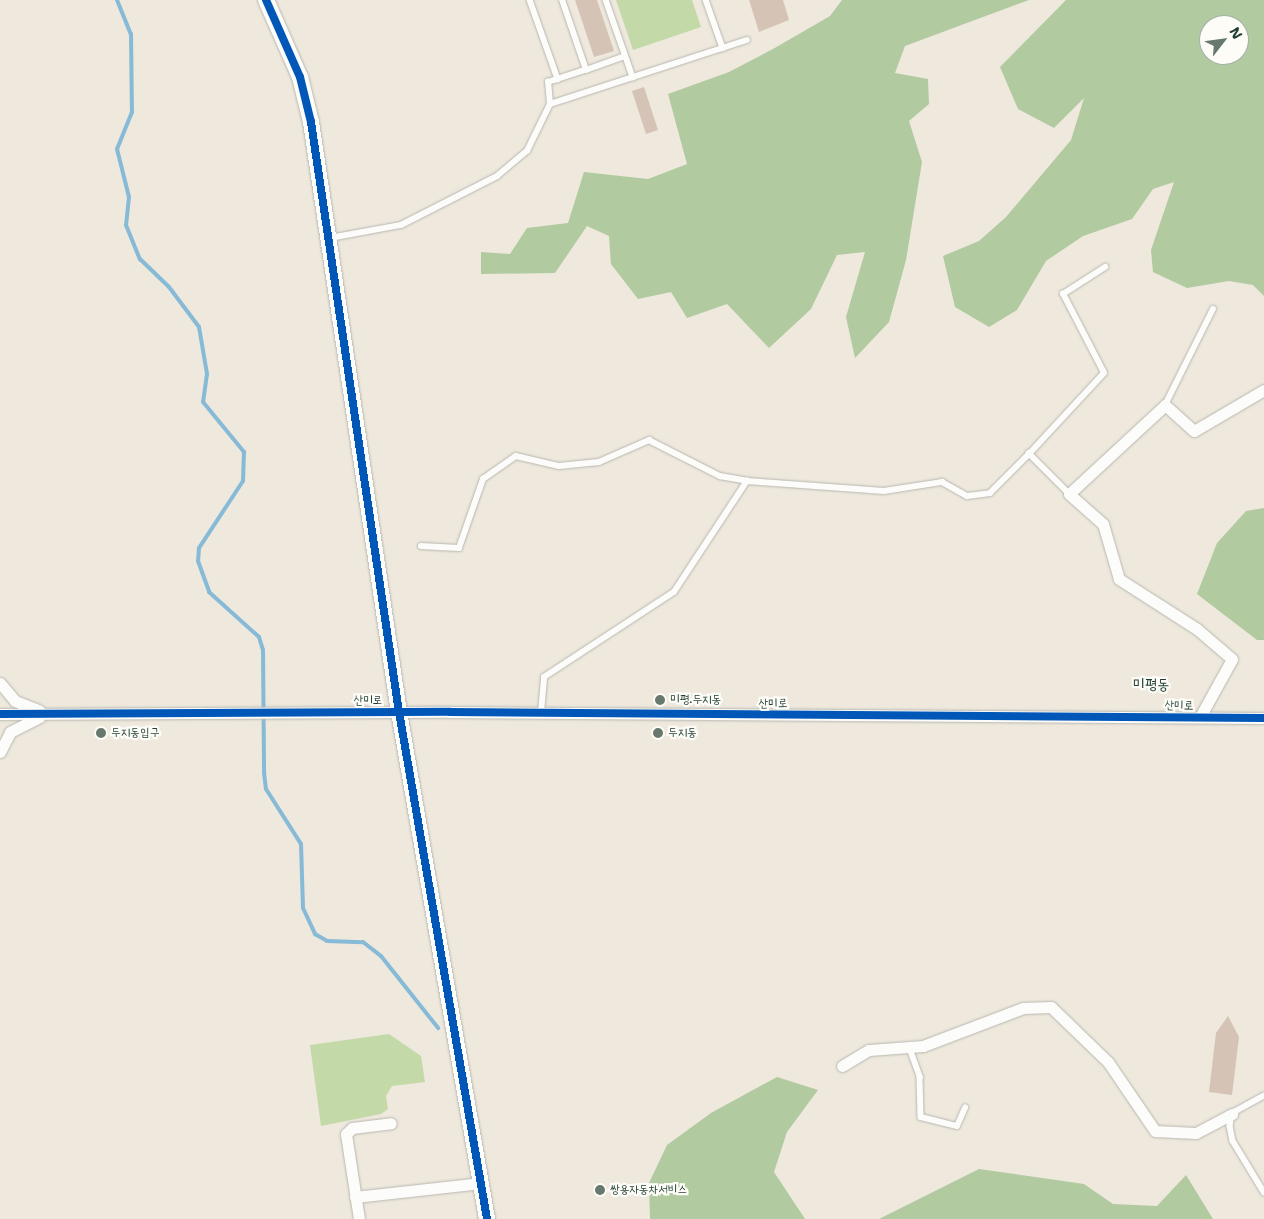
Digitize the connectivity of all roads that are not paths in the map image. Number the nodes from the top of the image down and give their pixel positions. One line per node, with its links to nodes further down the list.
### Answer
1 (266, 0): 13 (street)
2 (530, 0): 11 (lane)
3 (562, 0): 9 (lane)
4 (606, 0): 8 (lane)
5 (706, 0): 7 (lane)
6 (747, 40): 7 (lane)
7 (723, 48): 10 (lane)
8 (625, 56): 9 (lane); 10 (lane)
9 (586, 70): 11 (lane)
10 (633, 77): 12 (lane)
11 (558, 79): 12 (lane)
12 (550, 104): 13 (lane)
13 (328, 238): 23 (street)
14 (1105, 267): 18 (lane)
15 (1213, 309): 17 (lane)
16 (1264, 390): 17 (street)
17 (1164, 405): 20 (street)
18 (1029, 454): 19 (lane); 20 (lane)
19 (747, 481): 21 (lane); 24 (lane)
20 (1069, 494): 27 (street)
21 (421, 546)
22 (0, 683): 26 (street)
23 (399, 712): 24 (street, 산미로); 26 (street, 산미로); 36 (street)
24 (540, 713): 27 (street, 산미로)
25 (0, 714): 26 (street)
26 (53, 714): 29 (street)
27 (1200, 717): 28 (street, 산미로)
28 (1264, 718)
29 (0, 752)
30 (910, 1046): 31 (street); 33 (lane); 34 (street)
31 (842, 1066)
32 (1264, 1096): 34 (lane)
33 (965, 1108)
34 (1232, 1114): 37 (lane)
35 (391, 1124): 38 (street)
36 (481, 1183): 38 (street); 40 (street)
37 (1264, 1192)
38 (356, 1198): 39 (street)
39 (359, 1219)
40 (487, 1219)

